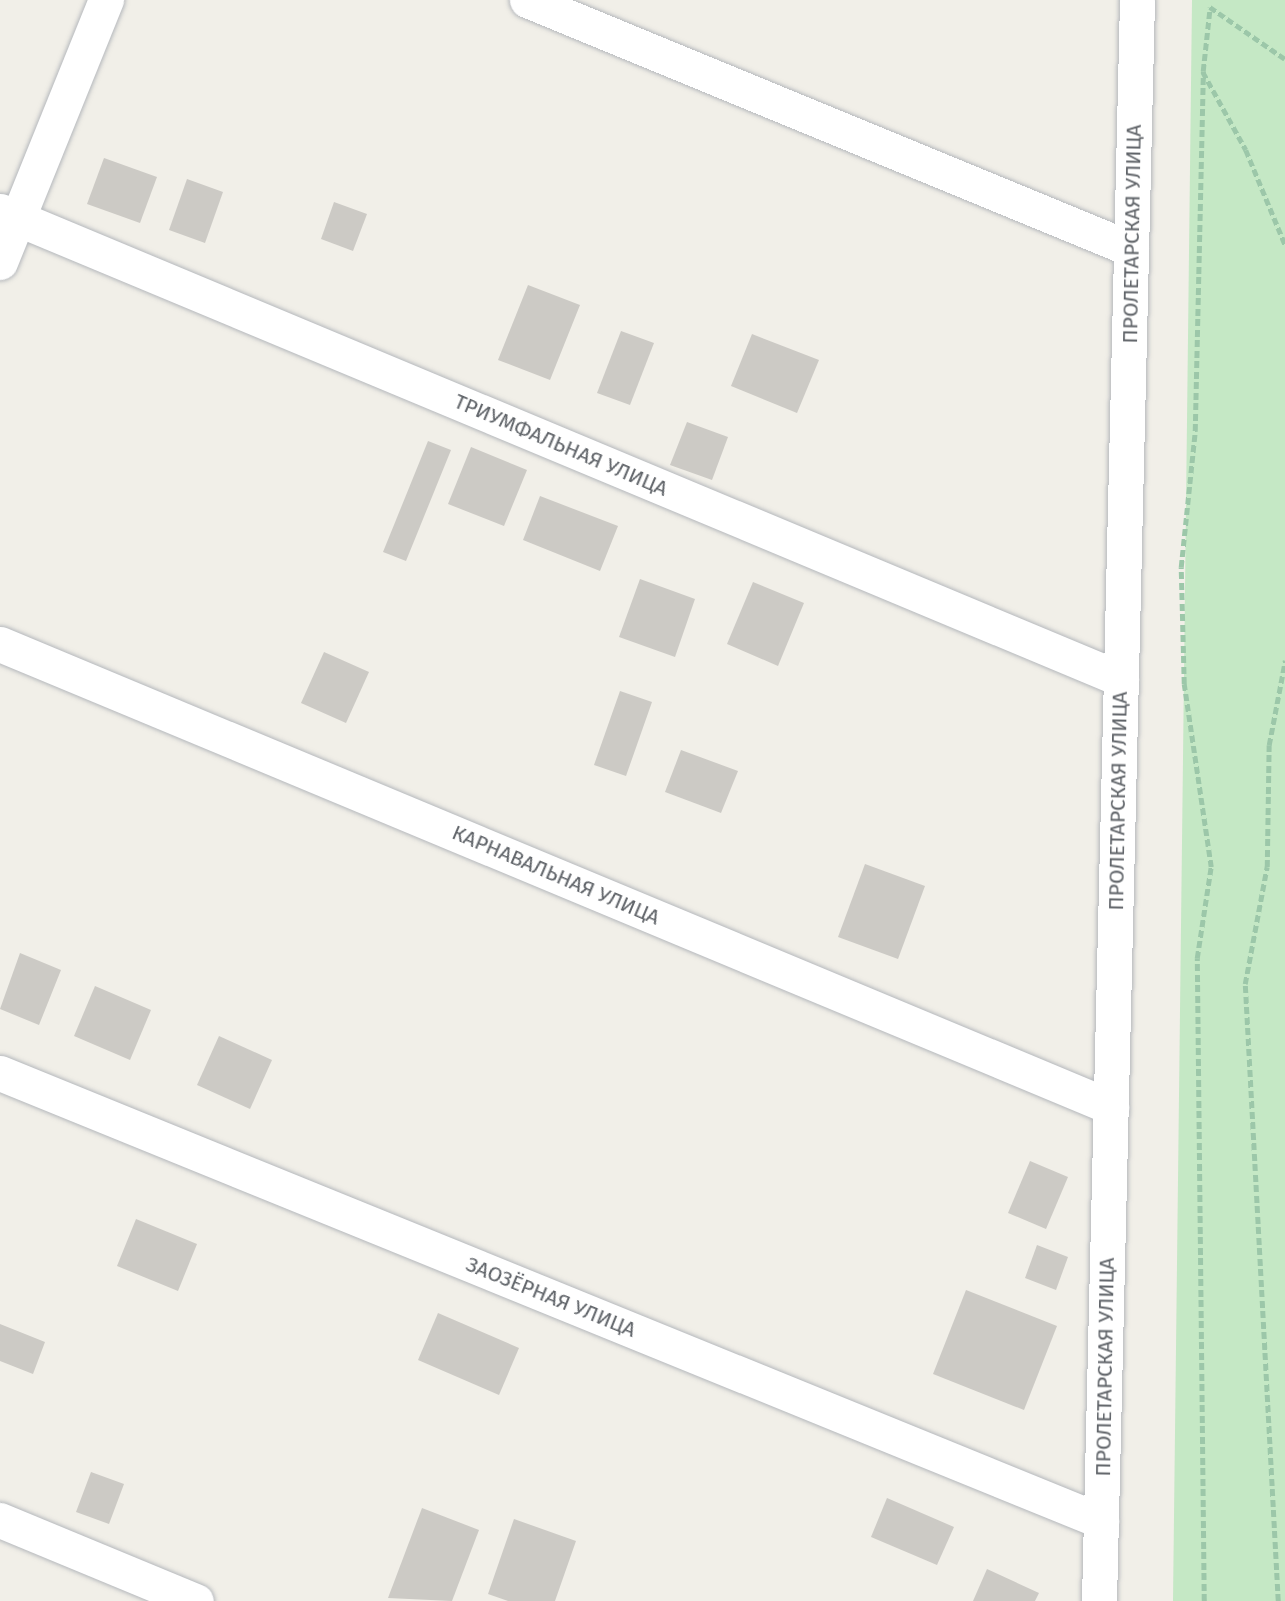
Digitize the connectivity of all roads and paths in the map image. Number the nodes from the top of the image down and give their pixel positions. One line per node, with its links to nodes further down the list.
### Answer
1 (106, 0): 6 (street)
2 (527, 0): 8 (street)
3 (1137, 0): 8 (street, ПРОЛЕТАРСКАЯ УЛИЦА)
4 (1285, 59): 5 (path)
5 (1203, 71): 7 (path); 19 (path)
6 (9, 215): 9 (street); 12 (street, ТРИУМФАЛЬНАЯ УЛИЦА)
7 (1285, 244)
8 (1131, 249): 12 (street, ПРОЛЕТАРСКАЯ УЛИЦА)
9 (0, 262)
10 (0, 644): 14 (street, КАРНАВАЛЬНАЯ УЛИЦА)
11 (1285, 661): 20 (path)
12 (1121, 679): 14 (street, ПРОЛЕТАРСКАЯ УЛИЦА)
13 (0, 1073): 16 (street, ЗАОЗЁРНАЯ УЛИЦА)
14 (1111, 1107): 16 (street, ПРОЛЕТАРСКАЯ УЛИЦА)
15 (0, 1520): 17 (street)
16 (1101, 1521): 18 (street, ПРОЛЕТАРСКАЯ УЛИЦА)
17 (196, 1601)
18 (1099, 1601)
19 (1205, 1601)
20 (1278, 1601)

